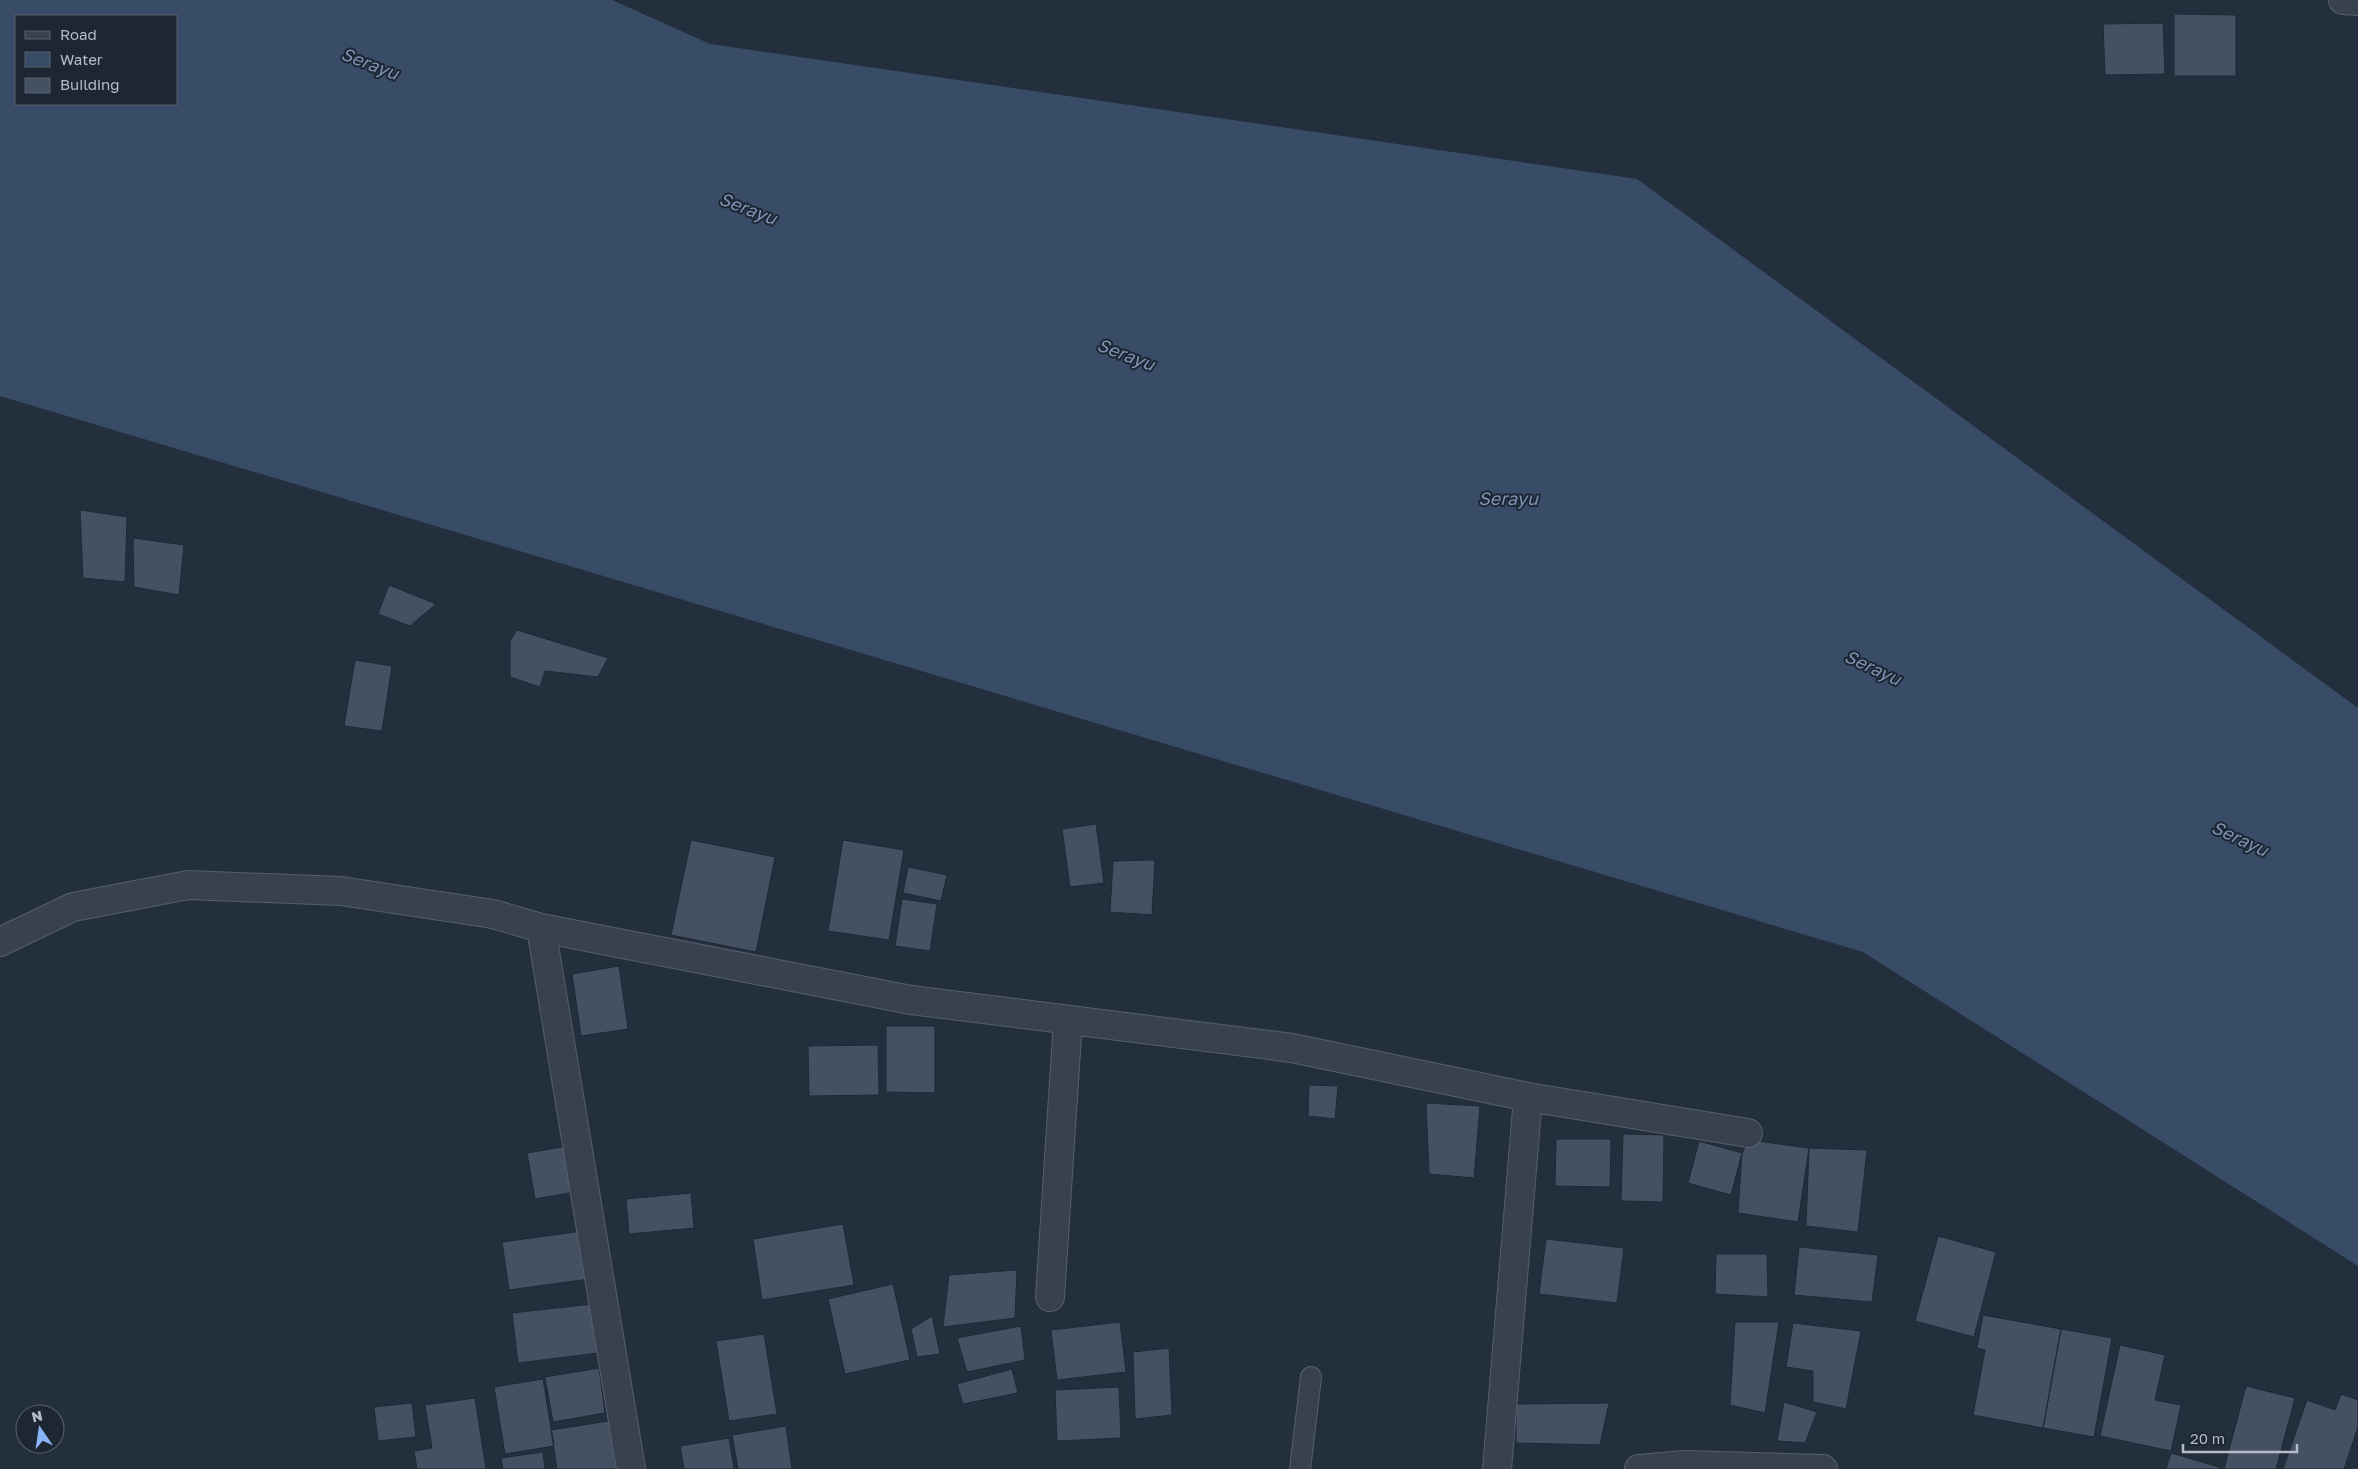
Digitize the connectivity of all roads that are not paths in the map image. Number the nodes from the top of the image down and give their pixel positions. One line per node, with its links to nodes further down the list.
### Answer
1 (2343, 0): 2 (street)
2 (2358, 1)
3 (541, 928): 4 (street); 5 (street); 10 (street)
4 (0, 942)
5 (1068, 1020): 6 (street); 8 (street)
6 (1528, 1097): 7 (street); 12 (street)
7 (1748, 1133)
8 (1050, 1297)
9 (1311, 1376): 11 (lane)
10 (631, 1469)
11 (1300, 1469)
12 (1497, 1469)
13 (1639, 1469): 14 (street)
14 (1824, 1469)

